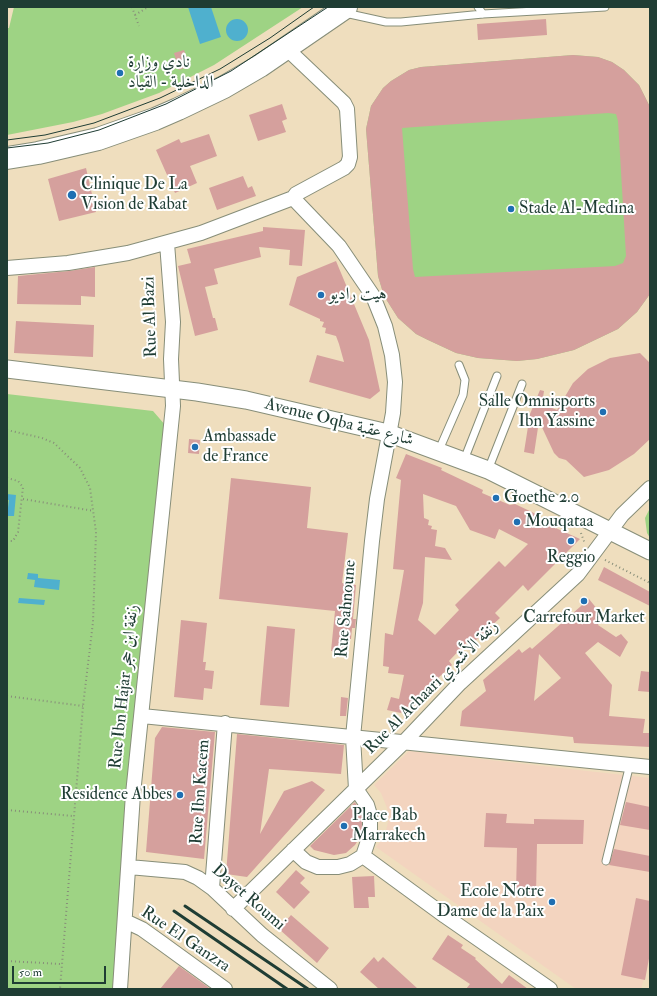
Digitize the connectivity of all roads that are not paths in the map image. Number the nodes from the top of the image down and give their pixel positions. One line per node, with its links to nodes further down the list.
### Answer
1 (478, 7): 4 (lane)
2 (605, 7): 4 (lane)
3 (343, 9): 4 (lane); 5 (main road)
4 (483, 14)
5 (286, 48): 6 (main road); 7 (street)
6 (7, 158)
7 (293, 198): 8 (street); 15 (street, Rue Sahnoune)
8 (166, 244): 9 (street); 14 (street, Rue Al Bazi)
9 (7, 268)
10 (459, 365): 16 (lane)
11 (7, 369): 14 (street, Avenue Oqba شارع عقبة)
12 (497, 376): 17 (lane)
13 (522, 384): 18 (lane)
14 (172, 389): 15 (street, Avenue Oqba شارع عقبة); 22 (street, Rue Ibn Hajar زنقة ابن حجر)
15 (388, 433): 16 (street, Avenue Oqba شارع عقبة); 24 (street, Rue Sahnoune)
16 (439, 450): 17 (street, Avenue Oqba شارع عقبة)
17 (464, 460): 18 (street, Avenue Oqba شارع عقبة)
18 (488, 470): 20 (street, Avenue Oqba شارع عقبة)
19 (650, 488): 20 (street, Rue Al Achaari زنقة الأشعري)
20 (609, 531): 21 (street, Avenue Oqba شارع عقبة); 25 (street, Rue Al Achaari زنقة الأشعري)
21 (650, 551)
22 (142, 716): 23 (street); 32 (street, Rue Ibn Hajar زنقة ابن حجر)
23 (225, 723): 24 (street); 33 (street, Rue Ibn Kacem)
24 (353, 737): 25 (street); 28 (street, Rue Sahnoune)
25 (404, 742): 26 (street); 28 (street, Rue Al Achaari زنقة الأشعري)
26 (630, 764): 27 (street); 31 (lane)
27 (650, 767)
28 (356, 789): 29 (street, Rue Al Achaari زنقة الأشعري); 30 (street)
29 (293, 850): 30 (street); 34 (street, Rue Al Achaari زنقة الأشعري)
30 (363, 856): 39 (street)
31 (606, 861)
32 (129, 867): 33 (street, Dayet Roumi); 35 (street, Rue Ibn Hajar زنقة ابن حجر)
33 (212, 888): 34 (street, Dayet Roumi)
34 (233, 909): 38 (street, Dayet Roumi)
35 (125, 921): 36 (street, Rue Ibn Hajar زنقة ابن حجر); 37 (street, Rue El Ganzra)
36 (120, 989)
37 (225, 989)
38 (330, 989)
39 (550, 989)

